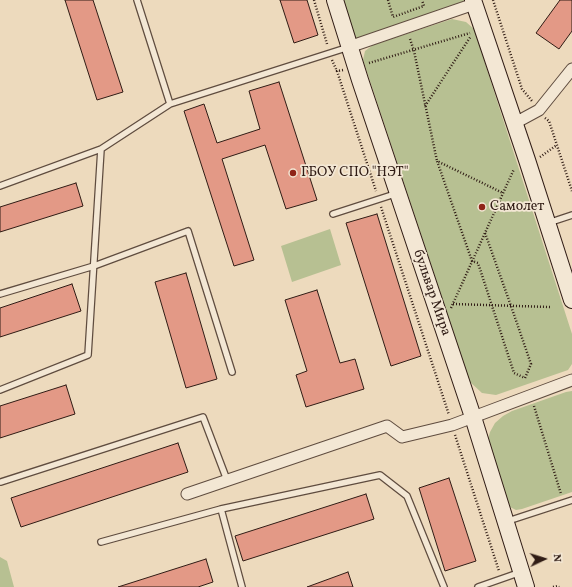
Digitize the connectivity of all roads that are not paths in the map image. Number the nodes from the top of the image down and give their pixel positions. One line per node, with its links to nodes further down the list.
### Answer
1 (138, 0): 6 (lane)
2 (335, 0): 4 (street, бульвар Мира)
3 (474, 2): 4 (street); 7 (street)
4 (349, 47): 6 (lane); 10 (street, бульвар Мира)
5 (572, 69): 7 (street)
6 (170, 104): 8 (lane)
7 (515, 123): 13 (street)
8 (101, 149): 9 (lane); 14 (lane)
9 (0, 186)
10 (398, 193): 11 (lane); 20 (street, бульвар Мира)
11 (333, 214)
12 (572, 215): 13 (lane)
13 (548, 223): 16 (street)
14 (94, 266): 15 (lane); 17 (lane); 19 (lane)
15 (0, 294)
16 (572, 300)
17 (232, 372)
18 (572, 380): 20 (street)
19 (0, 390)
20 (473, 417): 21 (street); 26 (street, бульвар Мира)
21 (227, 480): 22 (lane); 23 (street)
22 (1, 482)
23 (187, 494)
24 (572, 500): 26 (lane)
25 (221, 509): 27 (lane); 29 (lane); 30 (lane)
26 (505, 522): 28 (street, бульвар Мира)
27 (101, 542)
28 (521, 572): 31 (lane); 32 (street, бульвар Мира)
29 (240, 587)
30 (444, 587)
31 (478, 587)
32 (526, 587)

